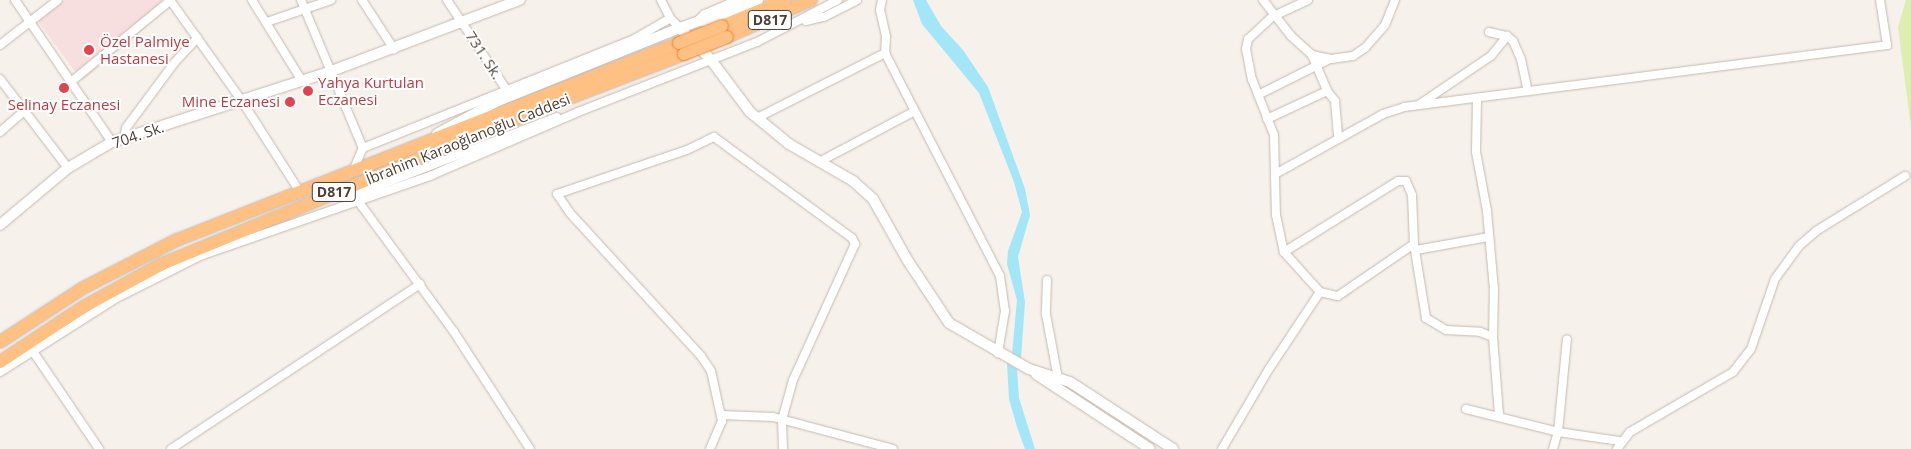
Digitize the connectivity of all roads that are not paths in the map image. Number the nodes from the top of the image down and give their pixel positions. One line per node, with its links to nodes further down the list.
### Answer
1 (15, 0): 27 (street)
2 (58, 0): 27 (street)
3 (171, 0): 34 (street); 45 (street)
4 (252, 0): 28 (street)
5 (301, 0): 22 (street)
6 (331, 0): 22 (street)
7 (362, 0): 36 (street)
8 (447, 0): 29 (street, 731. Sk.)
9 (520, 0): 29 (street, 704. Sk.)
10 (660, 0): 24 (street)
11 (740, 0): 25 (street)
12 (758, 0): 25 (street)
13 (785, 0): 31 (highway, İbrahim Karaoğlanoğlu Caddesi / D817)
14 (811, 0): 31 (highway, İbrahim Karaoğlanoğlu Caddesi / D817)
15 (838, 0): 26 (street)
16 (857, 0): 26 (street)
17 (882, 0): 38 (street)
18 (1263, 0): 23 (street)
19 (1308, 0): 23 (street)
20 (1880, 0): 49 (street)
21 (1392, 1): 40 (street)
22 (304, 9): 28 (street); 43 (street)
23 (1273, 16): 39 (street); 50 (street)
24 (670, 18): 30 (street); 47 (street)
25 (699, 21): 30 (street)
26 (801, 21): 41 (street)
27 (31, 22): 35 (street); 45 (street)
28 (267, 22): 46 (street)
29 (462, 22): 36 (street, 704. Sk.); 47 (street, 731. Sk.)
30 (680, 28): 41 (street); 63 (street)
31 (725, 31): 37 (highway, İbrahim Karaoğlanoğlu Caddesi / D817, bridge)
32 (1489, 32): 33 (street)
33 (1506, 36): 49 (street); 53 (street)
34 (197, 38): 52 (street); 60 (street)
35 (0, 46)
36 (394, 49): 43 (street, 704. Sk.)
37 (682, 49): 63 (highway, İbrahim Karaoğlanoğlu Caddesi / D817); 86 (highway, İbrahim Karaoğlanoğlu Caddesi / D817)
38 (885, 53): 56 (street); 57 (street)
39 (1312, 55): 40 (street); 42 (street)
40 (1331, 59): 42 (street)
41 (711, 60): 55 (street); 57 (street)
42 (1315, 66): 48 (street); 50 (street)
43 (330, 72): 46 (street, 704. Sk.); 64 (street)
44 (0, 79): 54 (street)
45 (72, 81): 62 (street)
46 (302, 81): 52 (street, 704. Sk.)
47 (506, 88): 64 (street)
48 (1327, 91): 58 (street); 61 (street)
49 (1528, 91): 51 (street)
50 (1258, 95): 58 (street)
51 (1477, 99): 53 (street); 75 (street)
52 (242, 101): 60 (street, 704. Sk.); 72 (street)
53 (1419, 104): 61 (street)
54 (24, 110): 59 (street); 68 (street)
55 (578, 112): 65 (street); 66 (street)
56 (913, 112): 67 (street); 85 (street)
57 (756, 118): 67 (street)
58 (1268, 119): 70 (street)
59 (0, 132)
60 (124, 139): 62 (street, 704. Sk.)
61 (1338, 139): 70 (street)
62 (112, 142): 68 (street, 704. Sk.)
63 (419, 146): 69 (highway, İbrahim Karaoğlanoğlu Caddesi / D817)
64 (363, 148): 69 (street)
65 (459, 154): 66 (street); 73 (street)
66 (462, 162): 73 (street)
67 (819, 162): 85 (street)
68 (68, 168): 74 (street, 704. Sk.)
69 (353, 171): 72 (highway, İbrahim Karaoğlanoğlu Caddesi / D817)
70 (1277, 173): 77 (street)
71 (1905, 176): 95 (street)
72 (300, 192): 83 (highway, İbrahim Karaoğlanoğlu Caddesi / D817)
73 (358, 202): 79 (street); 84 (street)
74 (0, 225)
75 (1488, 237): 76 (street); 81 (street)
76 (1415, 247): 77 (street); 80 (street); 81 (street)
77 (1284, 252): 80 (street)
78 (1046, 280): 89 (street)
79 (420, 284): 97 (street); 98 (street)
80 (1320, 292): 104 (street)
81 (1494, 337): 92 (street)
82 (1567, 339): 94 (street)
83 (0, 342)
84 (32, 350): 88 (street); 96 (street)
85 (998, 353): 87 (street)
86 (0, 362)
87 (1029, 369): 89 (street); 102 (street)
88 (0, 372)
89 (1058, 378): 103 (street)
90 (1466, 409): 92 (street)
91 (721, 415): 93 (street); 93 (street); 99 (street)
92 (1499, 415): 94 (street)
93 (782, 420): 100 (street); 101 (street)
94 (1558, 432): 95 (street); 105 (street)
95 (1620, 441): 106 (street)
96 (99, 449)
97 (171, 449)
98 (530, 449)
99 (710, 449)
100 (783, 449)
101 (893, 449)
102 (1150, 449)
103 (1173, 449)
104 (1222, 449)
105 (1553, 449)
106 (1617, 449)

